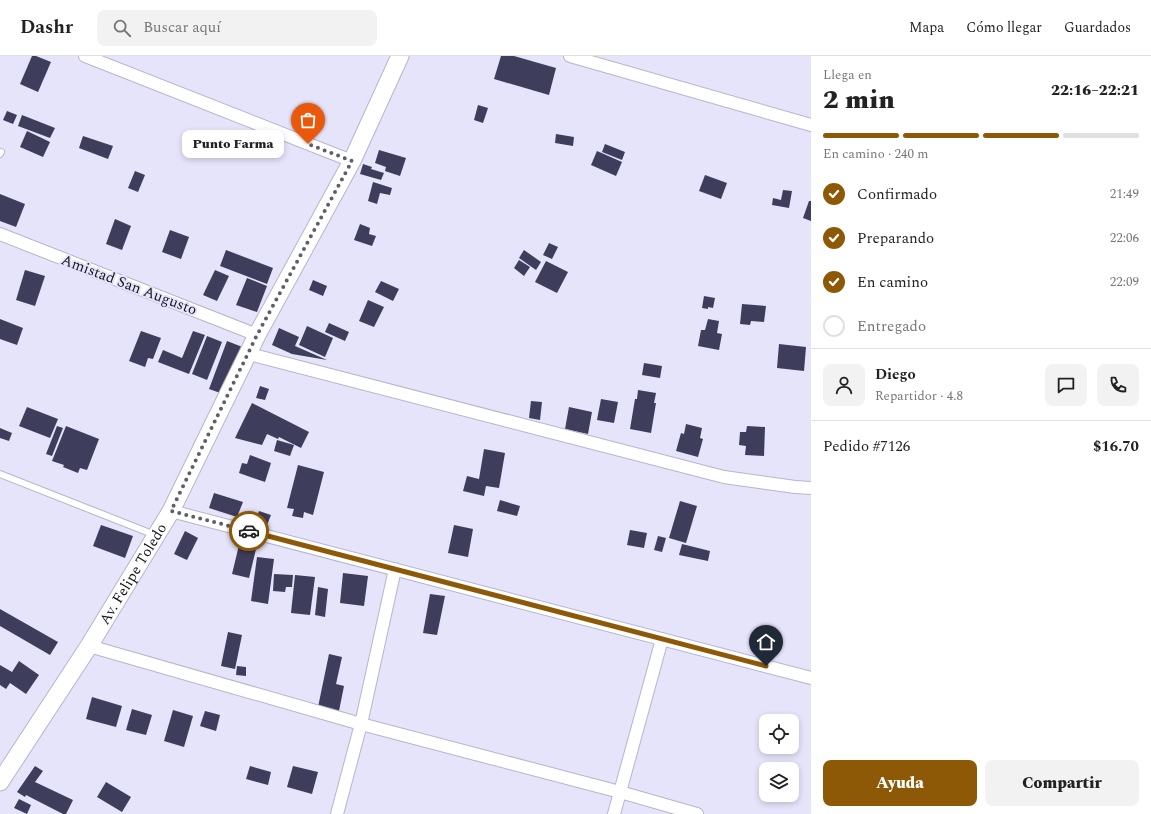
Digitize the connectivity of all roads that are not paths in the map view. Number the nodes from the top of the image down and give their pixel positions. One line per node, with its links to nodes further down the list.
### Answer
1 (85, 56): 5 (street)
2 (400, 56): 5 (main road, Av. Felipe Toledo)
3 (570, 56): 4 (street)
4 (811, 125)
5 (352, 161): 7 (main road, Av. Felipe Toledo)
6 (0, 234): 7 (street, Amistad San Augusto)
7 (257, 335): 8 (main road, Av. Felipe Toledo)
8 (249, 354): 10 (street); 11 (main road, Av. Felipe Toledo)
9 (0, 474): 12 (lane)
10 (811, 488)
11 (171, 511): 12 (main road, Av. Felipe Toledo); 13 (street)
12 (156, 536): 15 (main road, Av. Felipe Toledo)
13 (395, 569): 14 (street); 17 (street)
14 (662, 639): 16 (street); 19 (street)
15 (89, 646): 17 (street); 18 (main road, Av. Felipe Toledo)
16 (811, 678)
17 (361, 724): 19 (street); 20 (street)
18 (0, 782)
19 (620, 792): 21 (street); 22 (street)
20 (337, 814)
21 (614, 814)
22 (697, 814)

